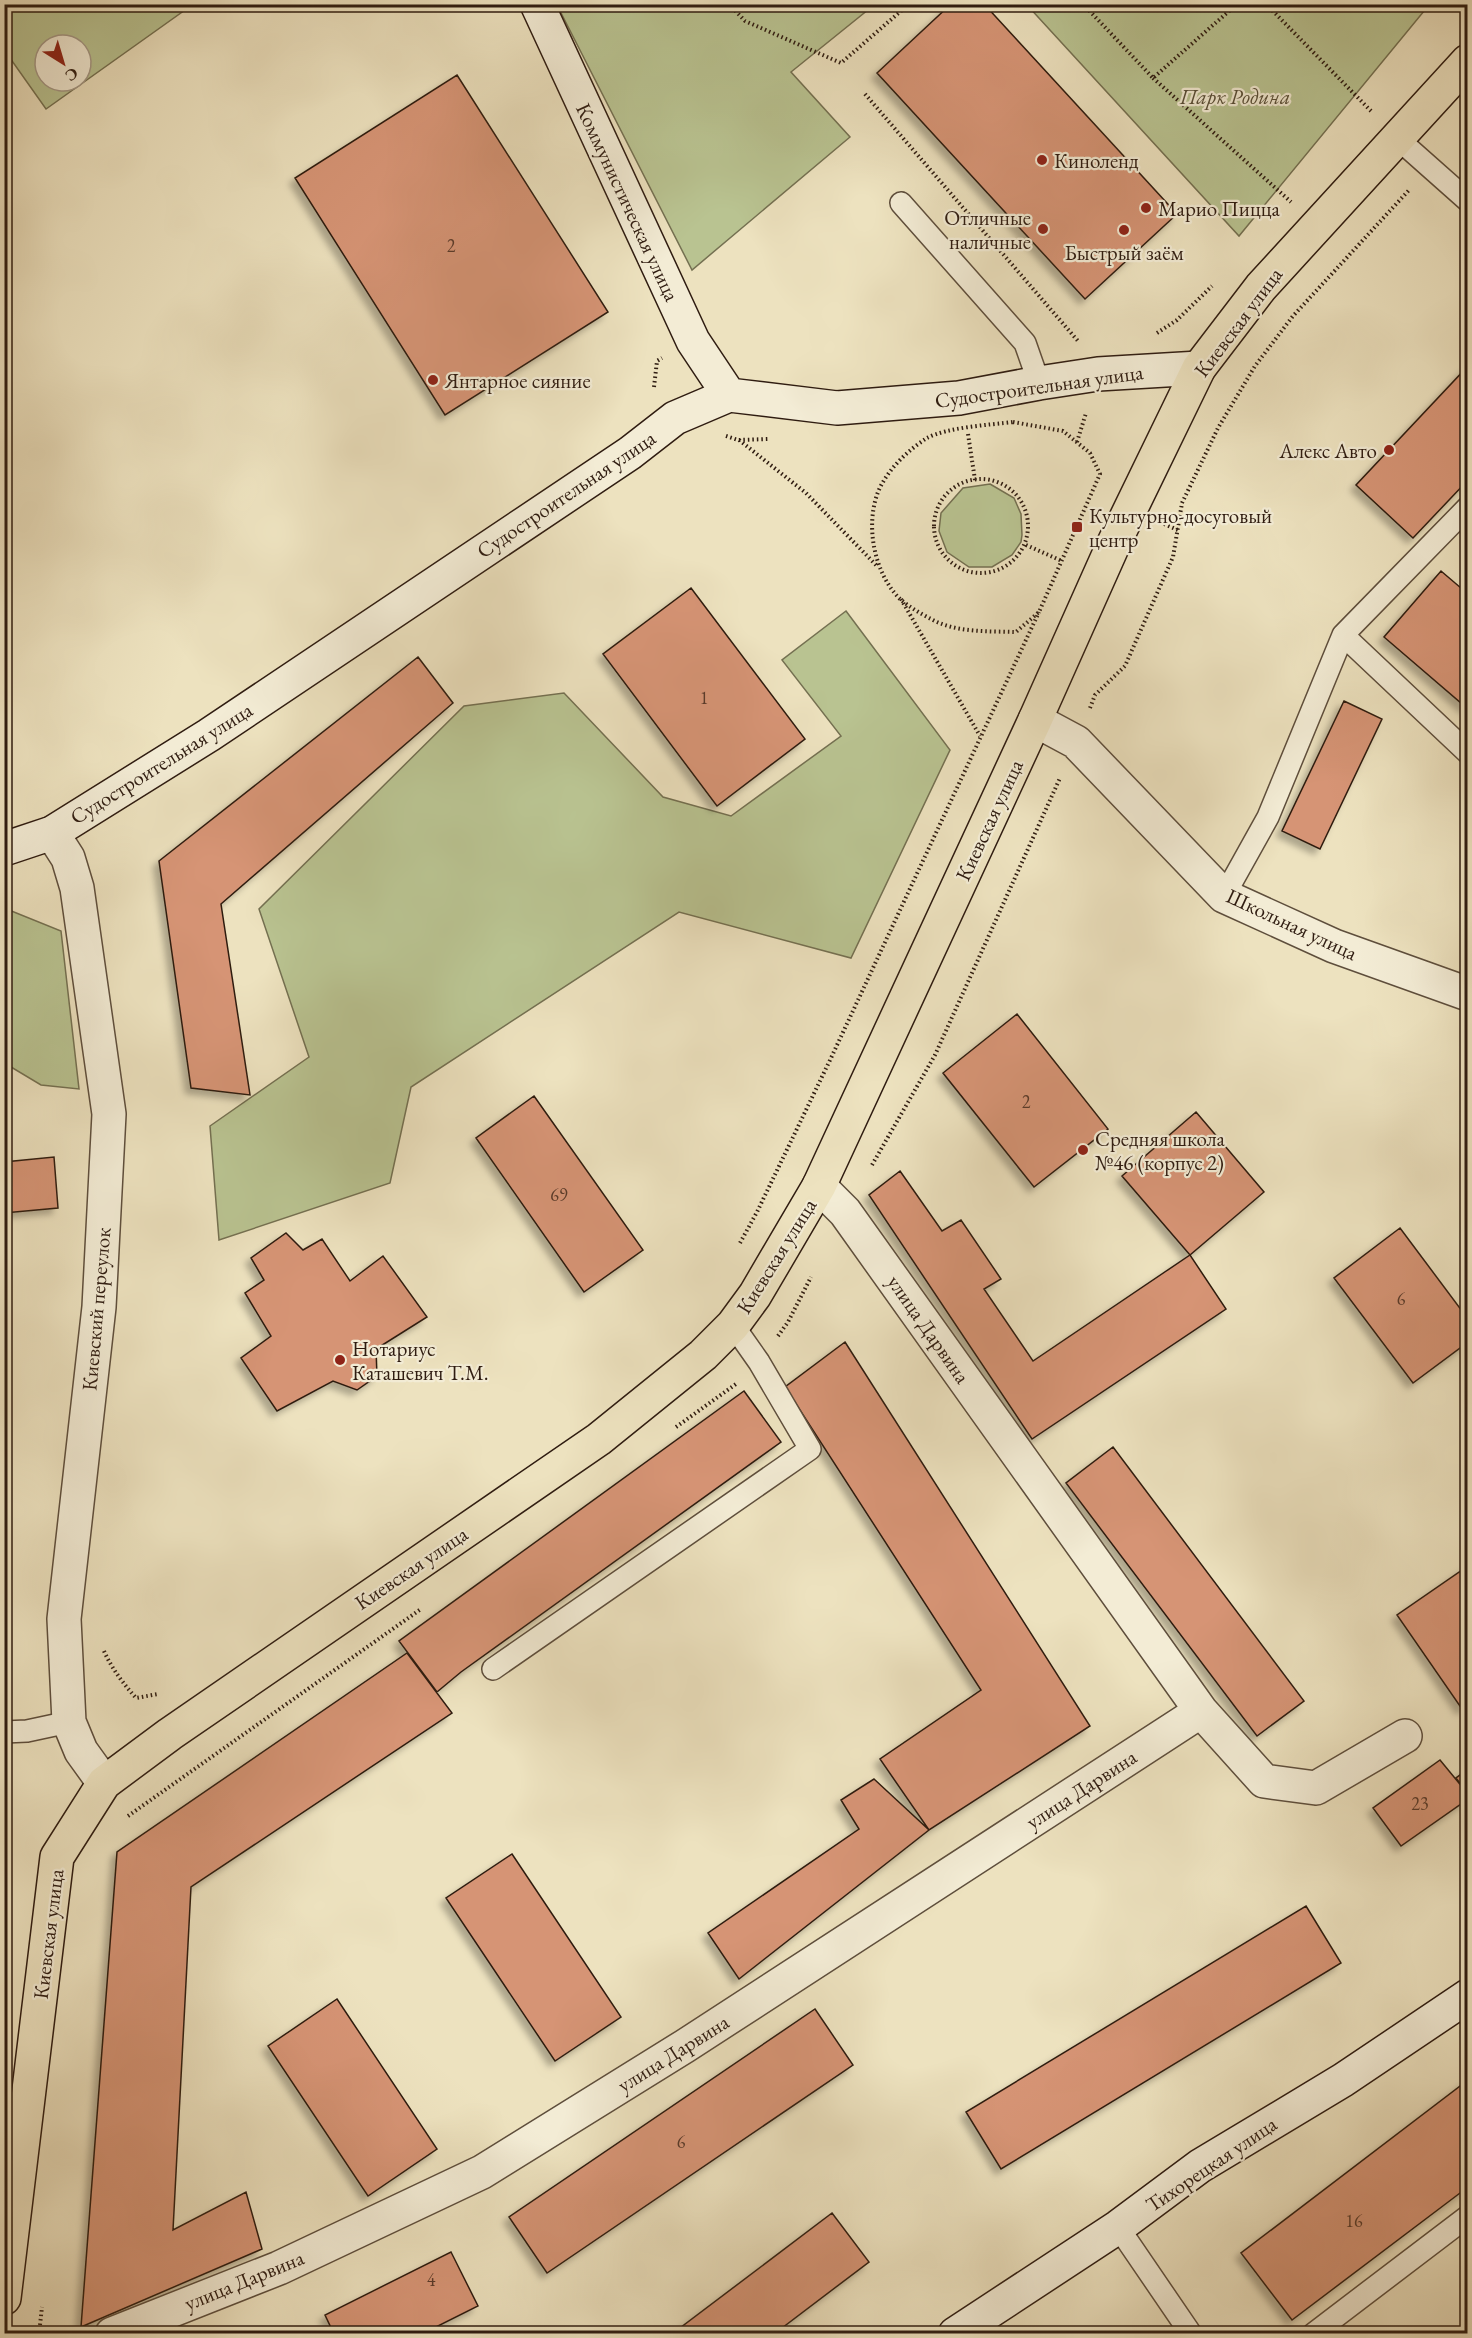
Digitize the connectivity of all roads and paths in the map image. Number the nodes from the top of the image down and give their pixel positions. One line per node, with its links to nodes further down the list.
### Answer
1 (537, 4): 18 (street, Коммунистическая улица)
2 (729, 4): 3 (path)
3 (909, 4)
4 (1083, 4): 8 (path)
5 (1237, 4): 8 (path)
6 (1266, 4): 10 (path)
7 (1467, 61): 11 (main road, Киевская улица)
8 (1153, 78): 13 (path)
9 (865, 94): 20 (path)
10 (1365, 120)
11 (1397, 138): 12 (lane); 19 (main road, Киевская улица)
12 (1430, 168): 14 (lane); 40 (path)
13 (1298, 194)
14 (1467, 201)
15 (901, 203): 21 (lane)
16 (1219, 279): 17 (path)
17 (1151, 336)
18 (693, 341): 22 (street, Коммунистическая улица); 23 (path)
19 (1199, 368): 20 (street, Судостроительная улица); 38 (main road, Киевская улица)
20 (1098, 374): 21 (street, Судостроительная улица); 29 (path)
21 (1039, 383): 22 (street, Судостроительная улица)
22 (729, 395): 23 (street, Судостроительная улица)
23 (675, 418): 28 (path); 42 (street, Судостроительная улица)
24 (968, 427): 25 (path); 29 (path); 30 (path)
25 (929, 437): 26 (path); 34 (path)
26 (920, 438)
27 (772, 439): 28 (path)
28 (738, 440): 34 (path)
29 (1077, 442): 33 (path)
30 (975, 480): 32 (path); 32 (path)
31 (1467, 507): 37 (lane)
32 (1026, 545): 33 (path)
33 (1062, 561): 36 (path)
34 (879, 567): 35 (path)
35 (900, 599): 36 (path); 39 (path)
36 (1039, 612): 39 (path)
37 (1343, 634): 41 (lane); 44 (lane)
38 (1035, 720): 40 (street, Школьная улица); 46 (main road, Киевская улица)
39 (980, 736): 48 (path)
40 (1076, 742): 44 (street, Школьная улица); 47 (path)
41 (1467, 753)
42 (52, 832): 43 (street, Судостроительная улица); 58 (street, Киевский переулок)
43 (4, 849)
44 (1224, 897): 45 (street, Школьная улица)
45 (1467, 992)
46 (819, 1186): 47 (street, улица Дарвина); 50 (main road, Киевская улица)
47 (845, 1212): 57 (street, улица Дарвина)
48 (734, 1252)
49 (814, 1272): 51 (path)
50 (733, 1325): 51 (lane); 61 (main road, Киевская улица)
51 (759, 1362): 52 (path); 55 (lane)
52 (674, 1429)
53 (423, 1608): 62 (path)
54 (103, 1646): 56 (path)
55 (493, 1669)
56 (166, 1689)
57 (1201, 1711): 60 (street, улица Дарвина); 69 (street, улица Дарвина)
58 (69, 1722): 59 (lane); 61 (street, Киевский переулок)
59 (4, 1732)
60 (1405, 1736)
61 (104, 1783): 66 (main road, Киевская улица)
62 (123, 1821)
63 (1467, 1996): 65 (street, Тихорецкая улица)
64 (1467, 2217): 72 (lane)
65 (1118, 2227): 70 (street, Тихорецкая улица); 71 (lane)
66 (4, 2298)
67 (42, 2298): 68 (path)
68 (39, 2334)
69 (112, 2334)
70 (955, 2334)
71 (1191, 2334)
72 (1313, 2334)

